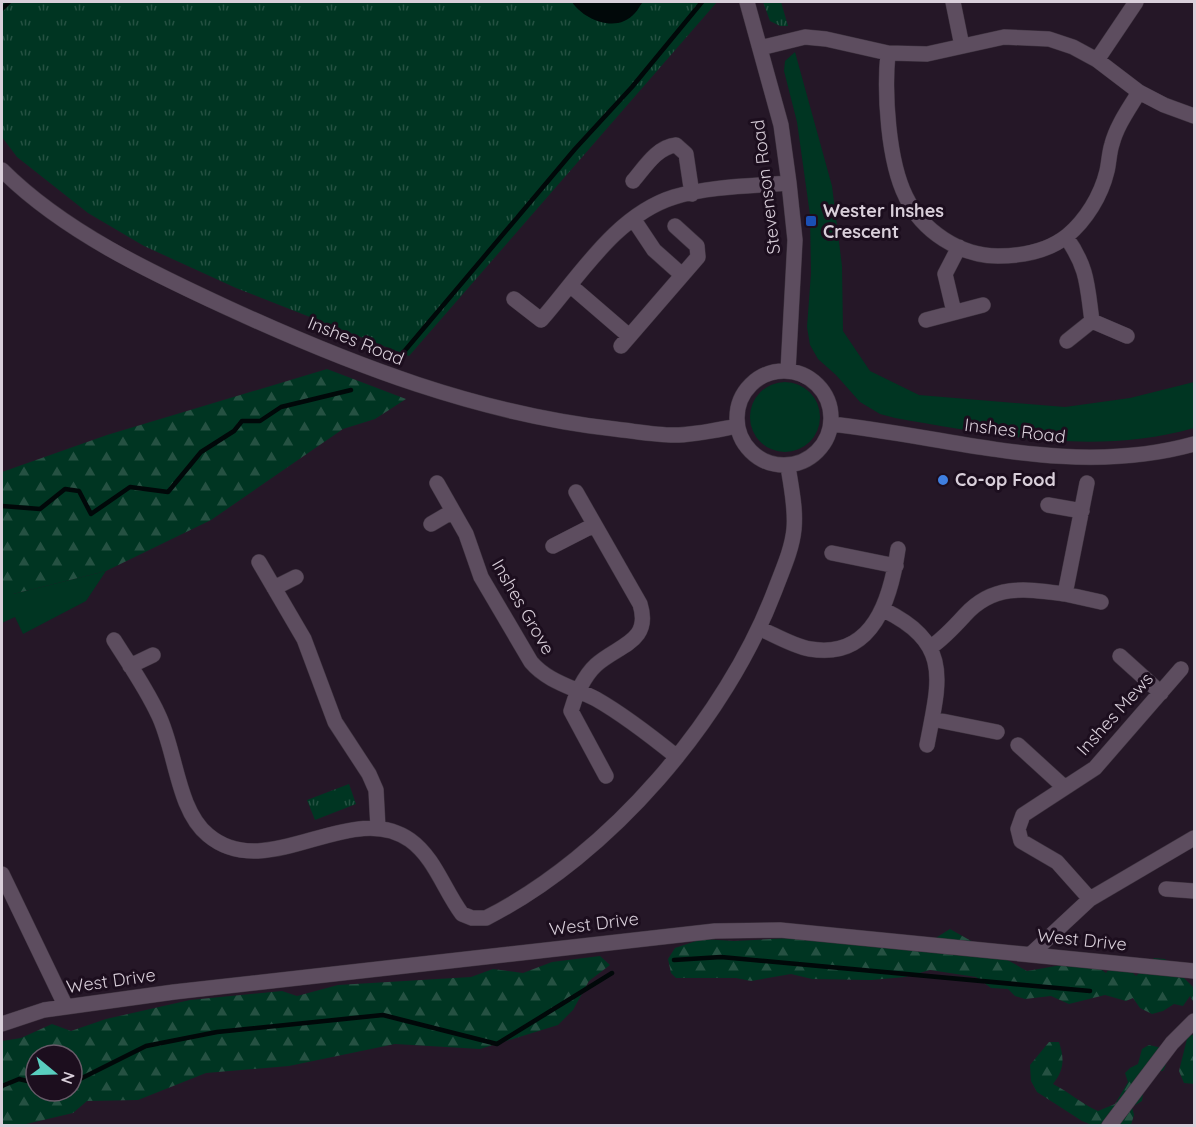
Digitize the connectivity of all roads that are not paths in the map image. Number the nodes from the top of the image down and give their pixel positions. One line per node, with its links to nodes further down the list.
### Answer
1 (747, 2): 5 (street, Stevenson Road)
2 (953, 2): 4 (street)
3 (1136, 2): 7 (street)
4 (962, 46): 6 (street); 7 (street)
5 (760, 48): 6 (street); 12 (street, Stevenson Road)
6 (888, 53): 17 (street)
7 (1097, 60): 8 (street)
8 (1139, 92): 9 (street); 16 (street)
9 (1194, 116)
10 (2, 170): 29 (street, Inshes Road)
11 (633, 181): 13 (street)
12 (789, 183): 13 (street); 27 (street, Stevenson Road)
13 (692, 194): 14 (street)
14 (634, 220): 18 (street); 19 (street)
15 (675, 226): 18 (street)
16 (1066, 237): 17 (street); 24 (street)
17 (959, 247): 22 (street)
18 (682, 275): 19 (street)
19 (571, 286): 20 (street)
20 (514, 299)
21 (983, 305): 22 (street)
22 (954, 312): 23 (street)
23 (926, 320)
24 (1092, 321): 25 (street); 26 (street)
25 (1127, 336)
26 (1067, 341)
27 (788, 371): 28 (street); 29 (street)
28 (831, 424): 30 (street, Inshes Road); 31 (street)
29 (736, 426): 31 (street)
30 (1194, 444)
31 (788, 466): 50 (street)
32 (437, 483): 36 (street, Inshes Grove)
33 (1088, 483): 37 (street)
34 (576, 492): 39 (street)
35 (1048, 505): 37 (street)
36 (453, 511): 38 (street); 57 (street, Inshes Grove)
37 (1082, 511): 47 (street)
38 (432, 524)
39 (594, 525): 40 (street); 57 (street)
40 (553, 546)
41 (898, 549): 44 (street)
42 (832, 553): 44 (street)
43 (259, 562): 46 (street)
44 (896, 566): 49 (street)
45 (296, 577): 46 (street)
46 (274, 588): 66 (street)
47 (1065, 594): 48 (street); 52 (street)
48 (1101, 602)
49 (884, 610): 50 (street); 52 (street)
50 (759, 628): 63 (street)
51 (114, 639): 55 (street)
52 (931, 647): 59 (street)
53 (153, 655): 55 (street)
54 (1120, 656): 58 (street)
55 (130, 666): 66 (street)
56 (1181, 669): 58 (street, Inshes Mews)
57 (578, 692): 63 (street, Inshes Grove); 64 (street)
58 (1161, 693): 65 (street, Inshes Mews)
59 (932, 719): 60 (street); 62 (street)
60 (997, 732)
61 (1018, 745): 65 (street)
62 (927, 746)
63 (676, 757): 66 (street)
64 (606, 776)
65 (1065, 787): 71 (street, Inshes Mews)
66 (378, 828)
67 (1194, 838): 71 (street)
68 (2, 874): 74 (street)
69 (1166, 889): 70 (street)
70 (1194, 891)
71 (1090, 899): 72 (street)
72 (1031, 954): 73 (street, West Drive); 74 (street, West Drive)
73 (1194, 971)
74 (66, 1008): 76 (street, West Drive)
75 (1194, 1021): 77 (street)
76 (2, 1024)
77 (1109, 1125)

